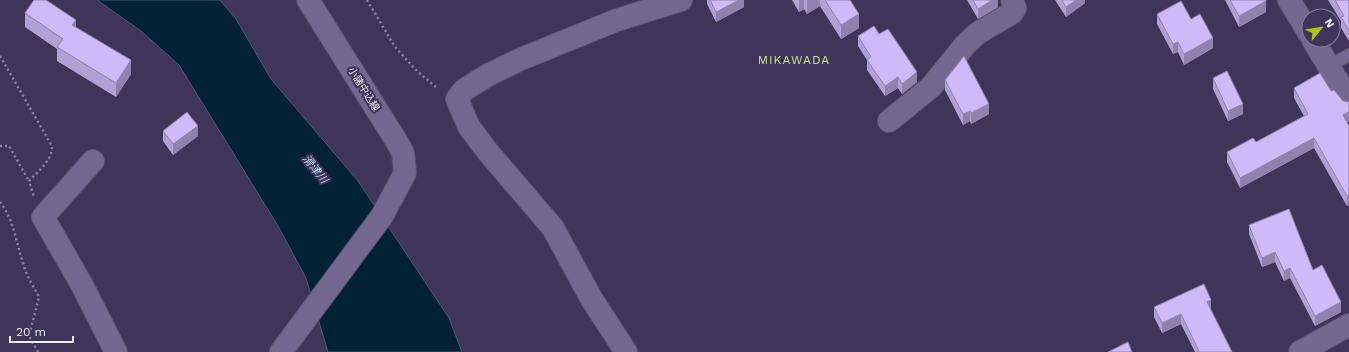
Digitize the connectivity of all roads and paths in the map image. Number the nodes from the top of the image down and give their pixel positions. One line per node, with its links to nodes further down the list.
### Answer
1 (308, 0): 22 (street, 小諸中込線)
2 (367, 0): 11 (path)
3 (681, 0): 11 (street)
4 (1012, 0): 13 (street)
5 (1289, 0): 6 (street)
6 (1301, 20)
7 (1318, 48): 10 (street)
8 (1349, 55): 10 (lane)
9 (0, 56): 16 (path)
10 (1329, 66): 12 (street)
11 (457, 99): 23 (street)
12 (1349, 100)
13 (889, 121)
14 (0, 146): 16 (path)
15 (93, 161): 18 (street)
16 (29, 180): 18 (path)
17 (0, 202): 20 (path)
18 (43, 217): 21 (street)
19 (1349, 325): 24 (street)
20 (38, 352)
21 (116, 352)
22 (281, 352)
23 (626, 352)
24 (1300, 352)

